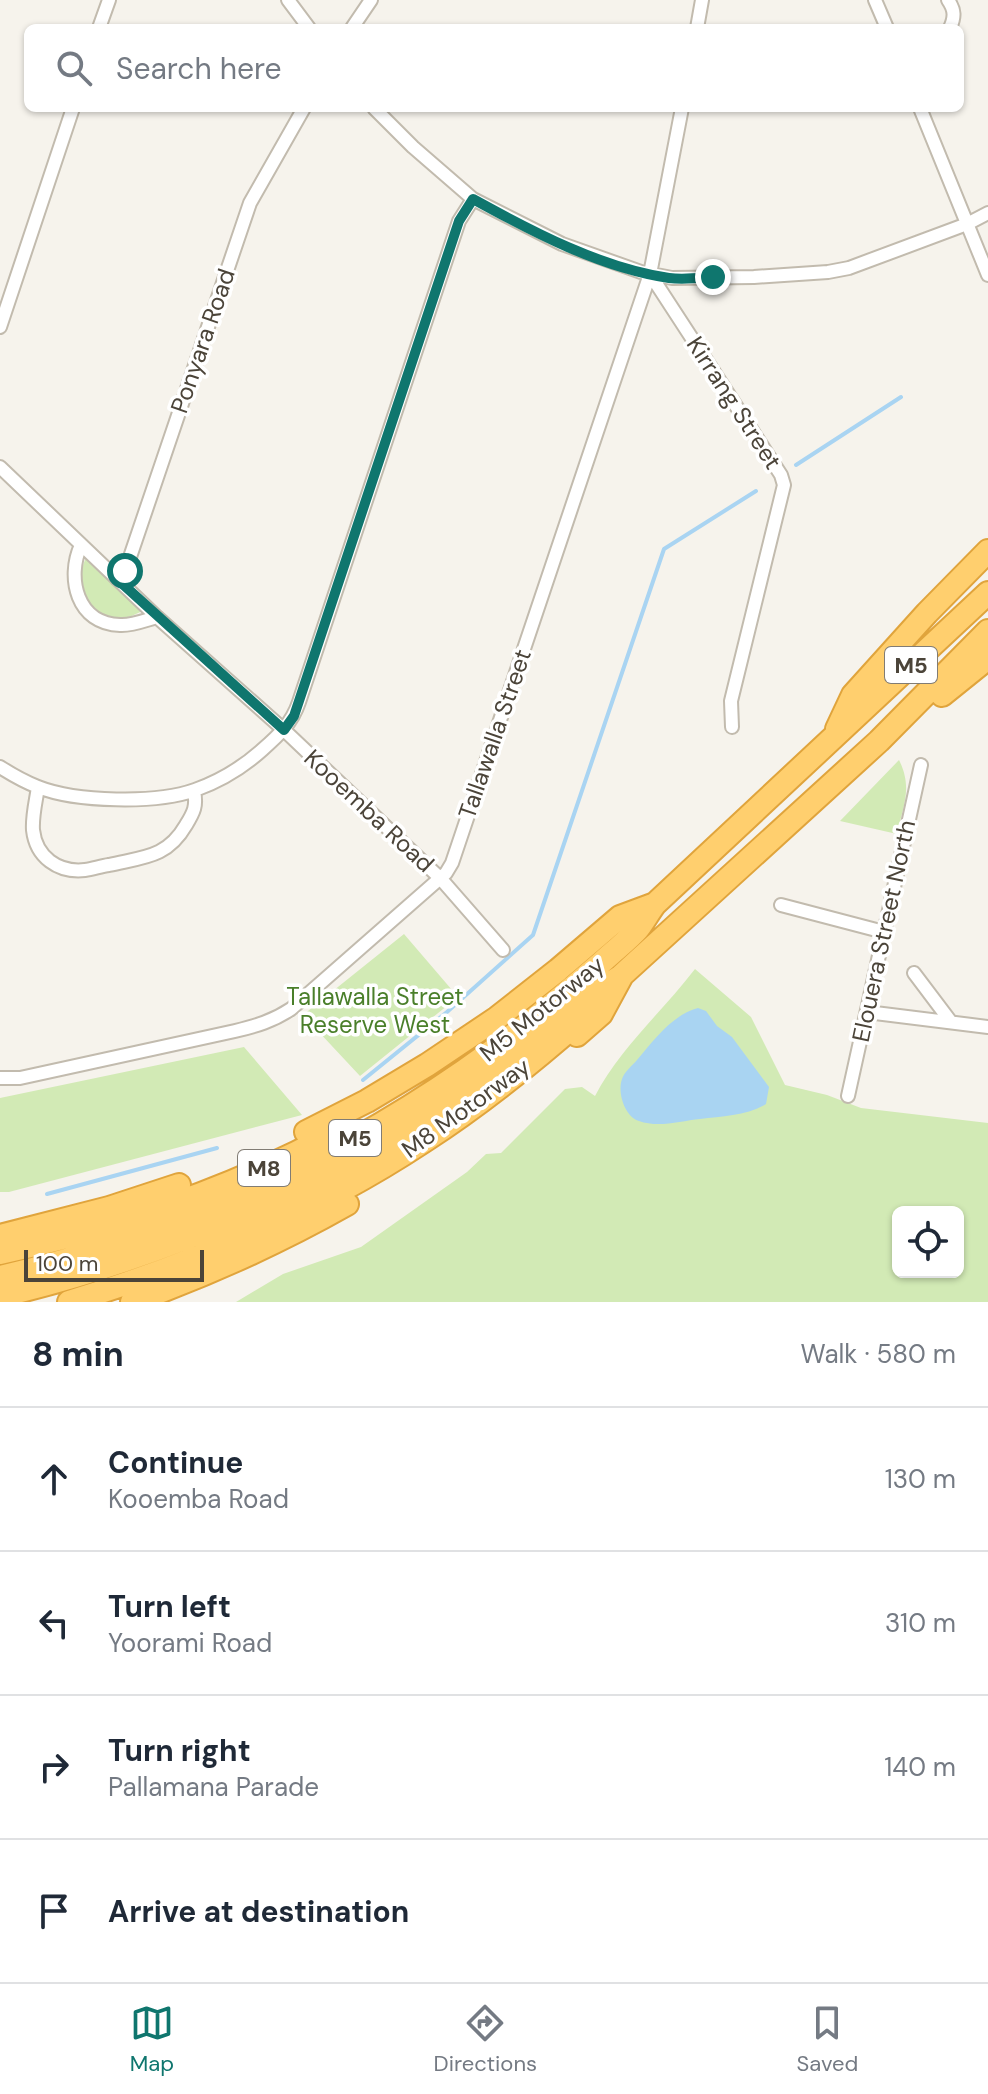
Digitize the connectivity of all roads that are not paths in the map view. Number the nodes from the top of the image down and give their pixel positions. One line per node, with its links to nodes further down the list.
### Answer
1 (109, 0): 7 (street)
2 (288, 0): 8 (street)
3 (371, 0): 9 (street)
4 (702, 0): 10 (street)
5 (875, 0): 11 (street)
6 (948, 0): 12 (street)
7 (100, 24)
8 (306, 24)
9 (355, 24)
10 (698, 24)
11 (885, 24)
12 (952, 24)
13 (72, 112): 23 (street)
14 (302, 112): 27 (street, Ponyara Road)
15 (378, 112): 18 (street)
16 (681, 112): 21 (street, Tallawalla Street)
17 (922, 112): 20 (street)
18 (473, 199): 21 (street); 33 (street)
19 (988, 213): 20 (street)
20 (967, 224): 21 (street); 22 (street)
21 (650, 274): 32 (street, Kirrang Street); 40 (street, Tallawalla Street)
22 (988, 275)
23 (0, 327)
24 (0, 467): 25 (street, Kooemba Road)
25 (81, 545): 27 (street, Kooemba Road); 29 (street)
26 (988, 551): 34 (highway)
27 (117, 579): 29 (street, Kooemba Road)
28 (988, 593): 34 (highway, M5 Motorway / M5)
29 (157, 617): 33 (street, Kooemba Road)
30 (988, 631): 35 (highway, M5 Motorway / M5)
31 (988, 658): 35 (highway)
32 (732, 727)
33 (284, 730): 39 (street); 40 (street, Kooemba Road)
34 (833, 737): 41 (highway, M5 Motorway / M5)
35 (879, 741): 46 (highway, M5 Motorway / M5)
36 (921, 765): 43 (street, Elouera Street North)
37 (0, 767): 38 (street)
38 (38, 787): 39 (street); 39 (street)
39 (194, 791)
40 (441, 879): 44 (street, Kooemba Road); 50 (street, Tallawalla Street)
41 (655, 904): 52 (highway); 53 (highway, M8 Motorway / M8); 54 (highway, M5 Motorway / M5)
42 (781, 905): 43 (street)
43 (884, 932): 47 (street, Elouera Street North)
44 (503, 950)
45 (914, 973): 48 (street)
46 (621, 976): 55 (highway, M5 Motorway / M5); 56 (highway, M8 Motorway / M8); 57 (highway)
47 (867, 1012): 48 (street); 51 (street, Elouera Street North)
48 (951, 1022): 49 (street)
49 (988, 1027)
50 (0, 1078)
51 (848, 1096)
52 (0, 1236)
53 (0, 1253)
54 (0, 1277)
55 (0, 1296)
56 (69, 1302)
57 (132, 1302)

